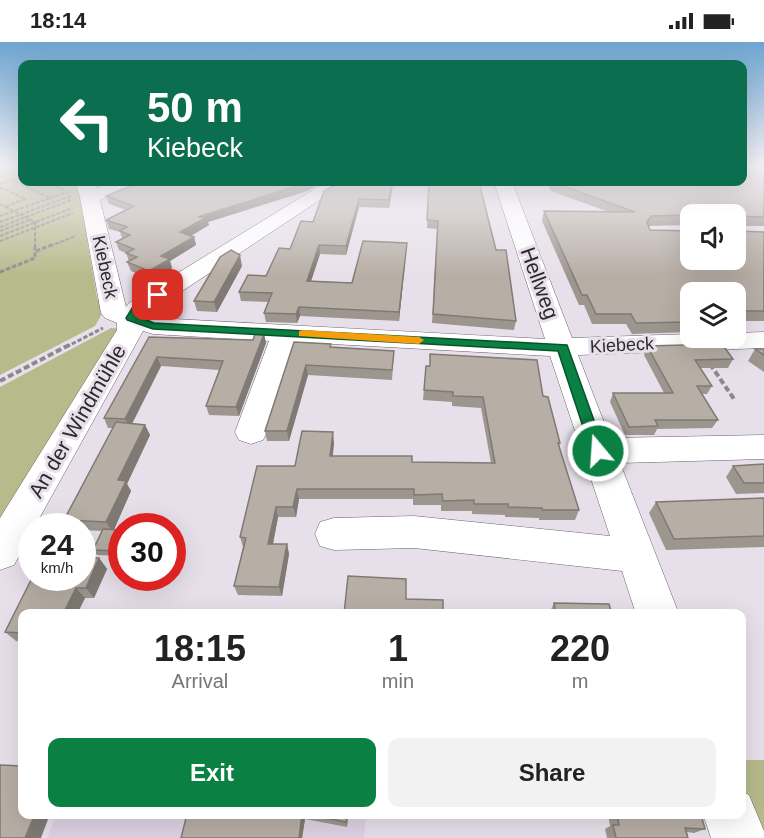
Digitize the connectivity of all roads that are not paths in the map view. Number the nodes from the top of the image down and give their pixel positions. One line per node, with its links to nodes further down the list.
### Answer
1 (80, 202): 4 (street, Kiebeck)
2 (306, 202): 4 (street)
3 (511, 202): 7 (street, Hellweg)
4 (131, 318): 5 (street, Kiebeck); 12 (street, An der Windmühle)
5 (285, 333): 7 (street, Kiebeck); 8 (street)
6 (764, 340): 7 (street, Kiebeck)
7 (563, 348): 10 (street, Hellweg)
8 (251, 432)
9 (764, 447): 10 (street)
10 (598, 451): 13 (street, Hellweg)
11 (334, 534): 13 (street)
12 (0, 553)
13 (636, 555): 14 (street, Hellweg)
14 (656, 609)
15 (732, 819): 16 (street)
16 (739, 838)

